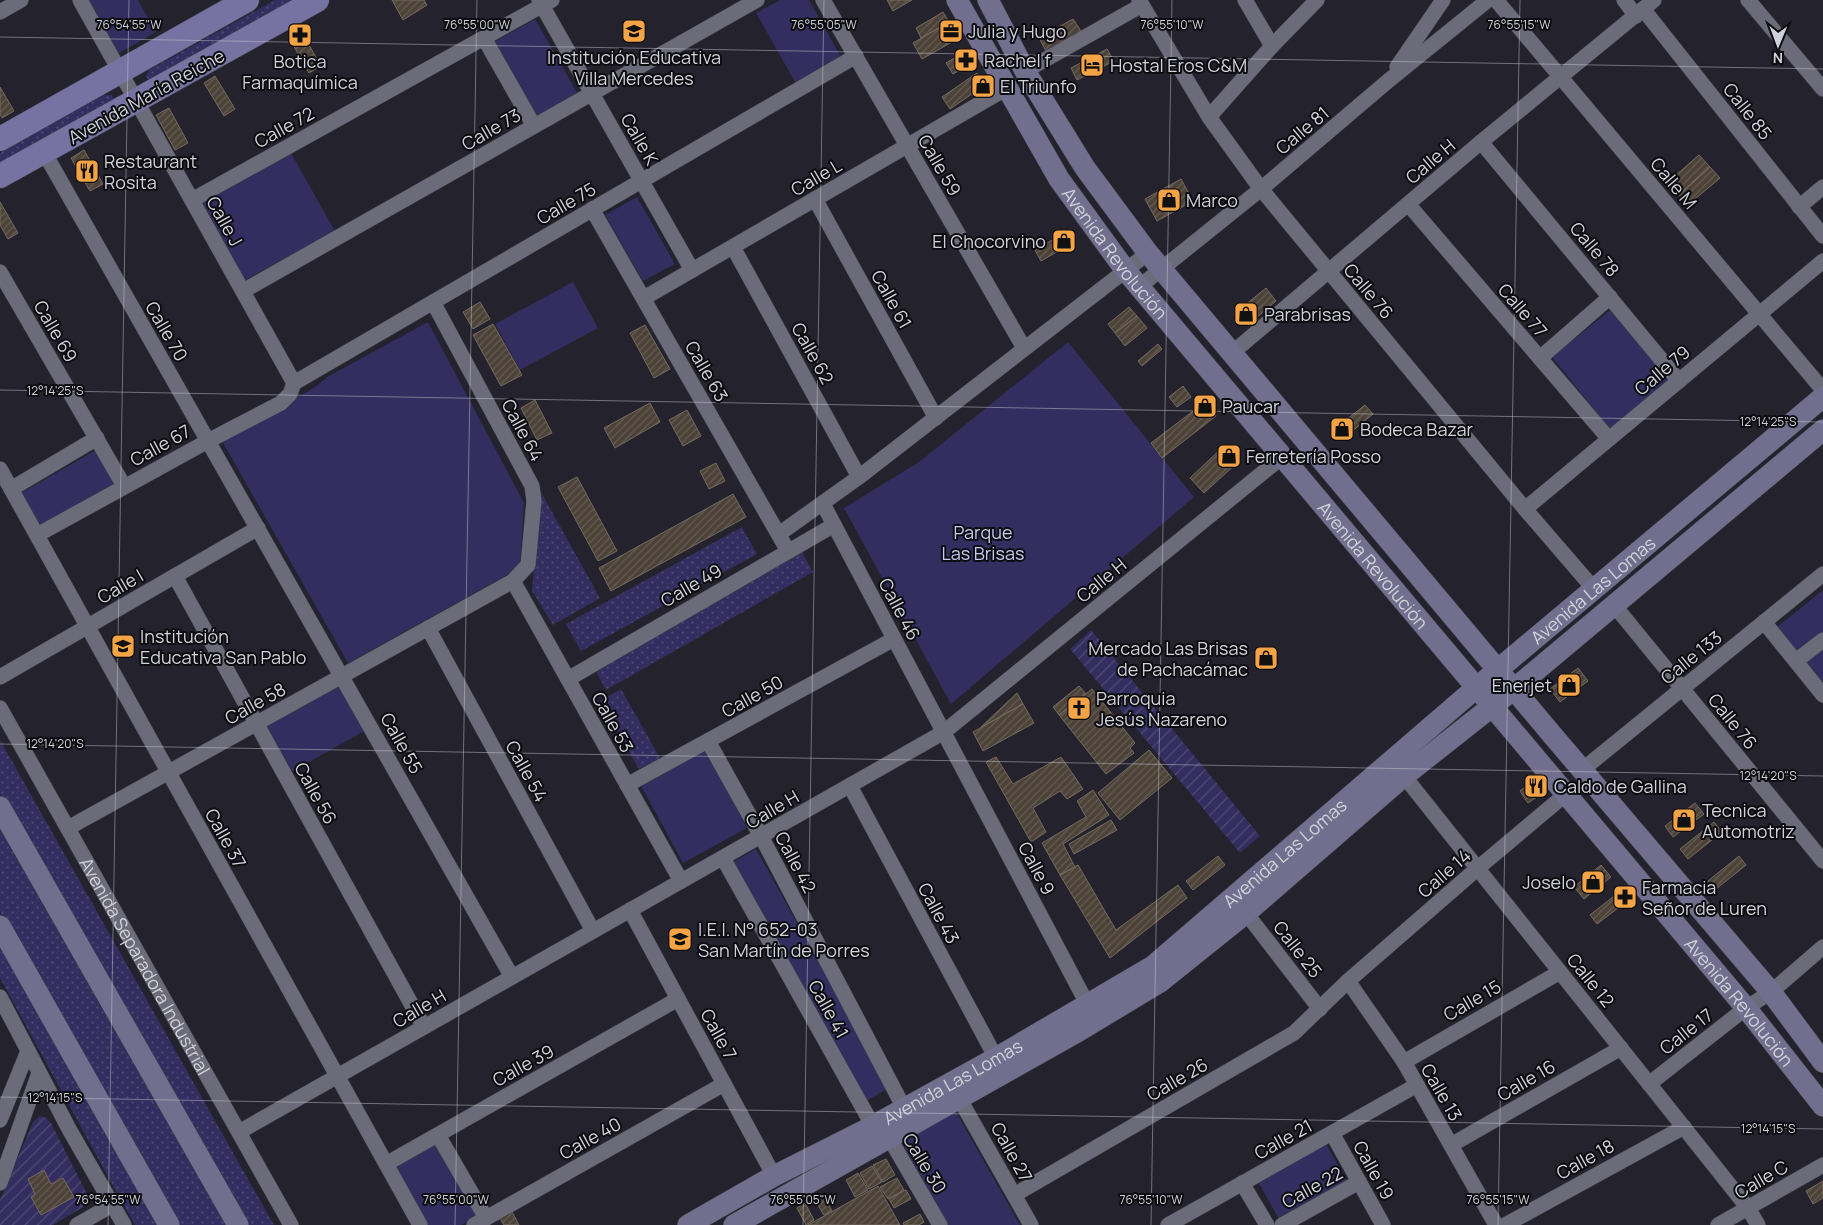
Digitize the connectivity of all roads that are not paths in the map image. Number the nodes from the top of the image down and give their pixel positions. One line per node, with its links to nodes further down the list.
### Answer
1 (21, 0): 19 (street)
2 (80, 0): 24 (street, Calle J)
3 (247, 0): 24 (main road, Avenida María Reiche)
4 (318, 0): 30 (main road, Avenida María Reiche)
5 (757, 0): 29 (street, Calle 73)
6 (823, 0): 22 (street, Calle 59)
7 (957, 0): 27 (street, Avenida Revolución)
8 (988, 0): 23 (street, Avenida Revolución)
9 (1245, 0): 21 (street)
10 (1317, 0): 21 (street)
11 (1443, 0): 26 (street)
12 (1488, 0): 26 (street, Calle 81)
13 (1496, 0): 25 (street, Calle M)
14 (1624, 0): 18 (street, Calle 85)
15 (1748, 0): 28 (street)
16 (545, 2): 20 (street, Calle 72); 29 (street, Calle K)
17 (1141, 2): 23 (street); 31 (street, Calle 76)
18 (1644, 8): 25 (street, Calle H); 44 (street, Calle 85)
19 (0, 12)
20 (484, 38): 32 (street); 42 (street, Calle 72)
21 (1272, 46): 31 (street)
22 (856, 56): 35 (street, Calle 59); 38 (street, Calle 75)
23 (1025, 71): 48 (street, Avenida Revolución)
24 (119, 72): 30 (street, Calle J); 33 (main road, Avenida María Reiche)
25 (1560, 77): 34 (street, Calle H); 58 (street, Calle M)
26 (1388, 81): 40 (street, Calle 81)
27 (1007, 88): 35 (street, Calle L); 53 (street, Avenida Revolución)
28 (1823, 88)
29 (592, 93): 32 (street, Calle 73); 38 (street, Calle K)
30 (136, 101): 36 (main road, Avenida María Reiche); 42 (street, Calle J)
31 (1209, 116): 40 (street, Calle 76)
32 (534, 126): 54 (street, Calle 73)
33 (0, 139)
34 (1482, 142): 43 (street, Calle H); 55 (street, Calle 78)
35 (907, 146): 41 (street, Calle L); 59 (street, Calle 59)
36 (44, 152): 37 (main road, Avenida María Reiche); 70 (street, Calle 70)
37 (0, 176)
38 (642, 181): 45 (street, Calle 75); 50 (street, Calle K)
39 (1823, 187): 44 (street)
40 (1261, 190): 48 (street, Calle 81); 52 (street, Calle 76)
41 (816, 199): 47 (street, Calle L); 66 (street, Calle 61)
42 (192, 200): 54 (street, Calle J)
43 (1408, 204): 52 (street, Calle H); 61 (street, Calle 77)
44 (1800, 207): 46 (street, Calle 85)
45 (592, 209): 56 (street, Calle 63); 57 (street, Calle 75)
46 (1823, 236)
47 (733, 247): 50 (street, Calle L); 73 (street, Calle 62)
48 (1154, 261): 53 (street, Calle 81); 53 (street); 60 (street, Avenida Revolución)
49 (1823, 261): 58 (street, Calle 79)
50 (692, 270): 56 (street, Calle L)
51 (0, 272): 68 (street, Calle 69)
52 (1329, 272): 60 (street, Calle H); 77 (street, Calle 76)
53 (1132, 279): 59 (street); 71 (street, Avenida Revolución)
54 (243, 291): 63 (street, Calle J)
55 (1610, 297): 61 (street); 62 (street, Calle 78)
56 (644, 298): 80 (street, Calle 63)
57 (433, 302): 63 (street, Calle 75); 85 (street, Calle 64)
58 (1759, 314): 62 (street, Calle 79); 64 (street, Calle M)
59 (1024, 348): 66 (street)
60 (1232, 353): 94 (street, Avenida Revolución)
61 (1540, 358): 69 (street, Calle 77)
62 (1679, 380): 69 (street, Calle 79)
63 (294, 382): 70 (street, Calle 67)
64 (1823, 390)
65 (1823, 396): 86 (street, Avenida Las Lomas)
66 (936, 418): 73 (street)
67 (1823, 430): 87 (street, Avenida Las Lomas)
68 (97, 438): 74 (street, Calle 69); 75 (street)
69 (1609, 439): 77 (street, Calle 79)
70 (208, 441): 74 (street, Calle 67); 79 (street, Calle 70)
71 (1282, 457): 98 (street, Avenida Revolución); 105 (street, Calle H)
72 (0, 470): 75 (street, Calle 37)
73 (860, 477): 76 (street)
74 (124, 486): 81 (street, Calle 67)
75 (11, 489): 81 (street, Calle 37)
76 (823, 504): 78 (street, Calle 46); 80 (street)
77 (1525, 509): 86 (street, Calle 76)
78 (834, 524): 82 (street, Calle 49); 91 (street, Calle 46)
79 (258, 528): 84 (street, Calle I); 95 (street, Calle 55)
80 (779, 534): 82 (street, Calle 63)
81 (37, 535): 89 (street, Calle 37)
82 (788, 551): 97 (street, Calle 49)
83 (1823, 574): 88 (street, Calle 133)
84 (176, 576): 89 (street, Calle I); 104 (street, Calle 56)
85 (513, 581): 90 (street, Calle 58); 97 (street, Calle 53)
86 (1594, 589): 94 (street, Avenida Las Lomas)
87 (1614, 604): 99 (street, Calle 76); 100 (street, Avenida Las Lomas)
88 (1764, 622): 93 (street); 99 (street, Calle 133)
89 (88, 627): 96 (street, Calle I); 108 (street, Calle 37)
90 (428, 628): 95 (street, Calle 58); 123 (street, Calle 54)
91 (894, 639): 105 (street, Calle 46); 106 (street, Calle 50)
92 (1823, 640): 93 (street)
93 (1796, 661): 101 (street)
94 (1498, 670): 98 (street, Avenida Las Lomas); 100 (street, Avenida Revolución)
95 (342, 676): 104 (street, Calle 58); 126 (street, Calle 55)
96 (0, 677)
97 (568, 679): 110 (street, Calle 53)
98 (1476, 688): 102 (street, Avenida Revolución); 133 (street, Avenida Las Lomas)
99 (1682, 688): 107 (street, Calle 133); 117 (street, Calle 76)
100 (1514, 689): 102 (street, Avenida Las Lomas); 107 (street, Avenida Revolución)
101 (1823, 695)
102 (1492, 706): 109 (street, Avenida Las Lomas); 112 (street, Avenida Revolución)
103 (0, 708): 114 (street, Avenida Separadora Industrial)
104 (257, 723): 108 (street, Calle 58); 134 (street, Calle 56)
105 (944, 732): 111 (street, Calle H); 133 (street, Calle 9)
106 (708, 741): 110 (street, Calle 50); 115 (street, Calle 42)
107 (1582, 770): 128 (street, Avenida Revolución)
108 (168, 772): 114 (street, Calle 58); 141 (street, Calle 37)
109 (1404, 776): 118 (street, Calle 12); 121 (street, Avenida Las Lomas)
110 (627, 785): 119 (street, Calle 53)
111 (850, 786): 115 (street, Calle H); 137 (street, Calle 43)
112 (1566, 794): 118 (street, Calle 14); 131 (street, Avenida Revolución)
113 (0, 807): 173 (street)
114 (68, 828): 153 (street, Avenida Separadora Industrial)
115 (761, 836): 116 (street, Calle H); 149 (street, Calle 42)
116 (723, 858): 119 (street, Calle H); 151 (street, Calle 41)
117 (1823, 861)
118 (1478, 868): 125 (street, Calle 12); 127 (street, Calle 14)
119 (681, 881): 120 (street, Calle H)
120 (630, 910): 123 (street, Calle H); 130 (street, Calle 7)
121 (1246, 913): 132 (street, Calle 25); 133 (street, Avenida Las Lomas)
122 (0, 926): 172 (street)
123 (594, 931): 126 (street, Calle H)
124 (1823, 947): 128 (street, Calle 17)
125 (1560, 972): 135 (street, Calle 12); 138 (street, Calle 15)
126 (512, 977): 134 (street, Calle H)
127 (1348, 981): 132 (street, Calle 26); 138 (street, Calle 13)
128 (1771, 992): 131 (street, Calle 17); 139 (street, Avenida Revolución)
129 (0, 997): 136 (street)
130 (678, 999): 142 (street, Calle 7); 155 (street, Calle 39)
131 (1746, 1008): 143 (street, Calle 17); 148 (street, Avenida Revolución)
132 (1320, 1009): 164 (street, Calle 26)
133 (1092, 1013): 137 (street, Avenida Las Lomas); 147 (street, Avenida Las Lomas)
134 (424, 1027): 141 (street, Calle H)
135 (1621, 1048): 143 (street, Calle 12); 157 (street, Calle 16)
136 (28, 1051): 140 (street); 144 (street)
137 (996, 1058): 149 (street, Avenida Las Lomas)
138 (1404, 1062): 145 (street, Calle 13)
139 (1823, 1062)
140 (39, 1073): 146 (street); 166 (street)
141 (337, 1076): 153 (street, Calle H); 158 (street, Calle 37)
142 (724, 1084): 160 (street, Calle 7); 168 (street, Calle 40)
143 (1650, 1084): 152 (street, Calle 12)
144 (7, 1085): 146 (street); 150 (street)
145 (1417, 1085): 154 (street, Calle 21); 157 (street, Calle 13)
146 (31, 1095): 161 (street)
147 (960, 1098): 156 (street, Avenida Las Lomas); 164 (street, Calle 27)
148 (1823, 1106)
149 (904, 1108): 151 (street, Avenida Las Lomas)
150 (0, 1120)
151 (873, 1126): 156 (street, Calle 30); 160 (street, Avenida Las Lomas)
152 (1684, 1127): 167 (street, Calle 12); 184 (street, Calle 18)
153 (239, 1132): 174 (street, Avenida Separadora Industrial)
154 (1332, 1133): 162 (street, Calle 19); 163 (street, Calle 21)
155 (438, 1135): 158 (street, Calle 39); 168 (street)
156 (890, 1139): 169 (street, Avenida Las Lomas); 177 (street, Calle 30)
157 (1451, 1145): 183 (street, Calle 13)
158 (386, 1164): 175 (street, Calle 37)
159 (1823, 1165): 167 (street, Calle C)
160 (774, 1176): 165 (street, Avenida Las Lomas)
161 (0, 1182)
162 (1360, 1182): 181 (street, Calle 22); 182 (street, Calle 19)
163 (1242, 1183): 179 (street, Calle 21); 180 (street)
164 (1014, 1195): 178 (street, Calle 27)
165 (738, 1198): 169 (street); 176 (street, Avenida Las Lomas)
166 (112, 1205): 170 (street); 171 (street)
167 (1748, 1208): 185 (street, Calle C); 186 (street, Calle 12)
168 (480, 1222)
169 (745, 1222)
170 (77, 1225)
171 (124, 1225)
172 (169, 1225)
173 (238, 1225)
174 (291, 1225)
175 (420, 1225)
176 (688, 1225)
177 (940, 1225)
178 (1031, 1225)
179 (1168, 1225)
180 (1266, 1225)
181 (1282, 1225)
182 (1383, 1225)
183 (1496, 1225)
184 (1505, 1225)
185 (1718, 1225)
186 (1758, 1225)

